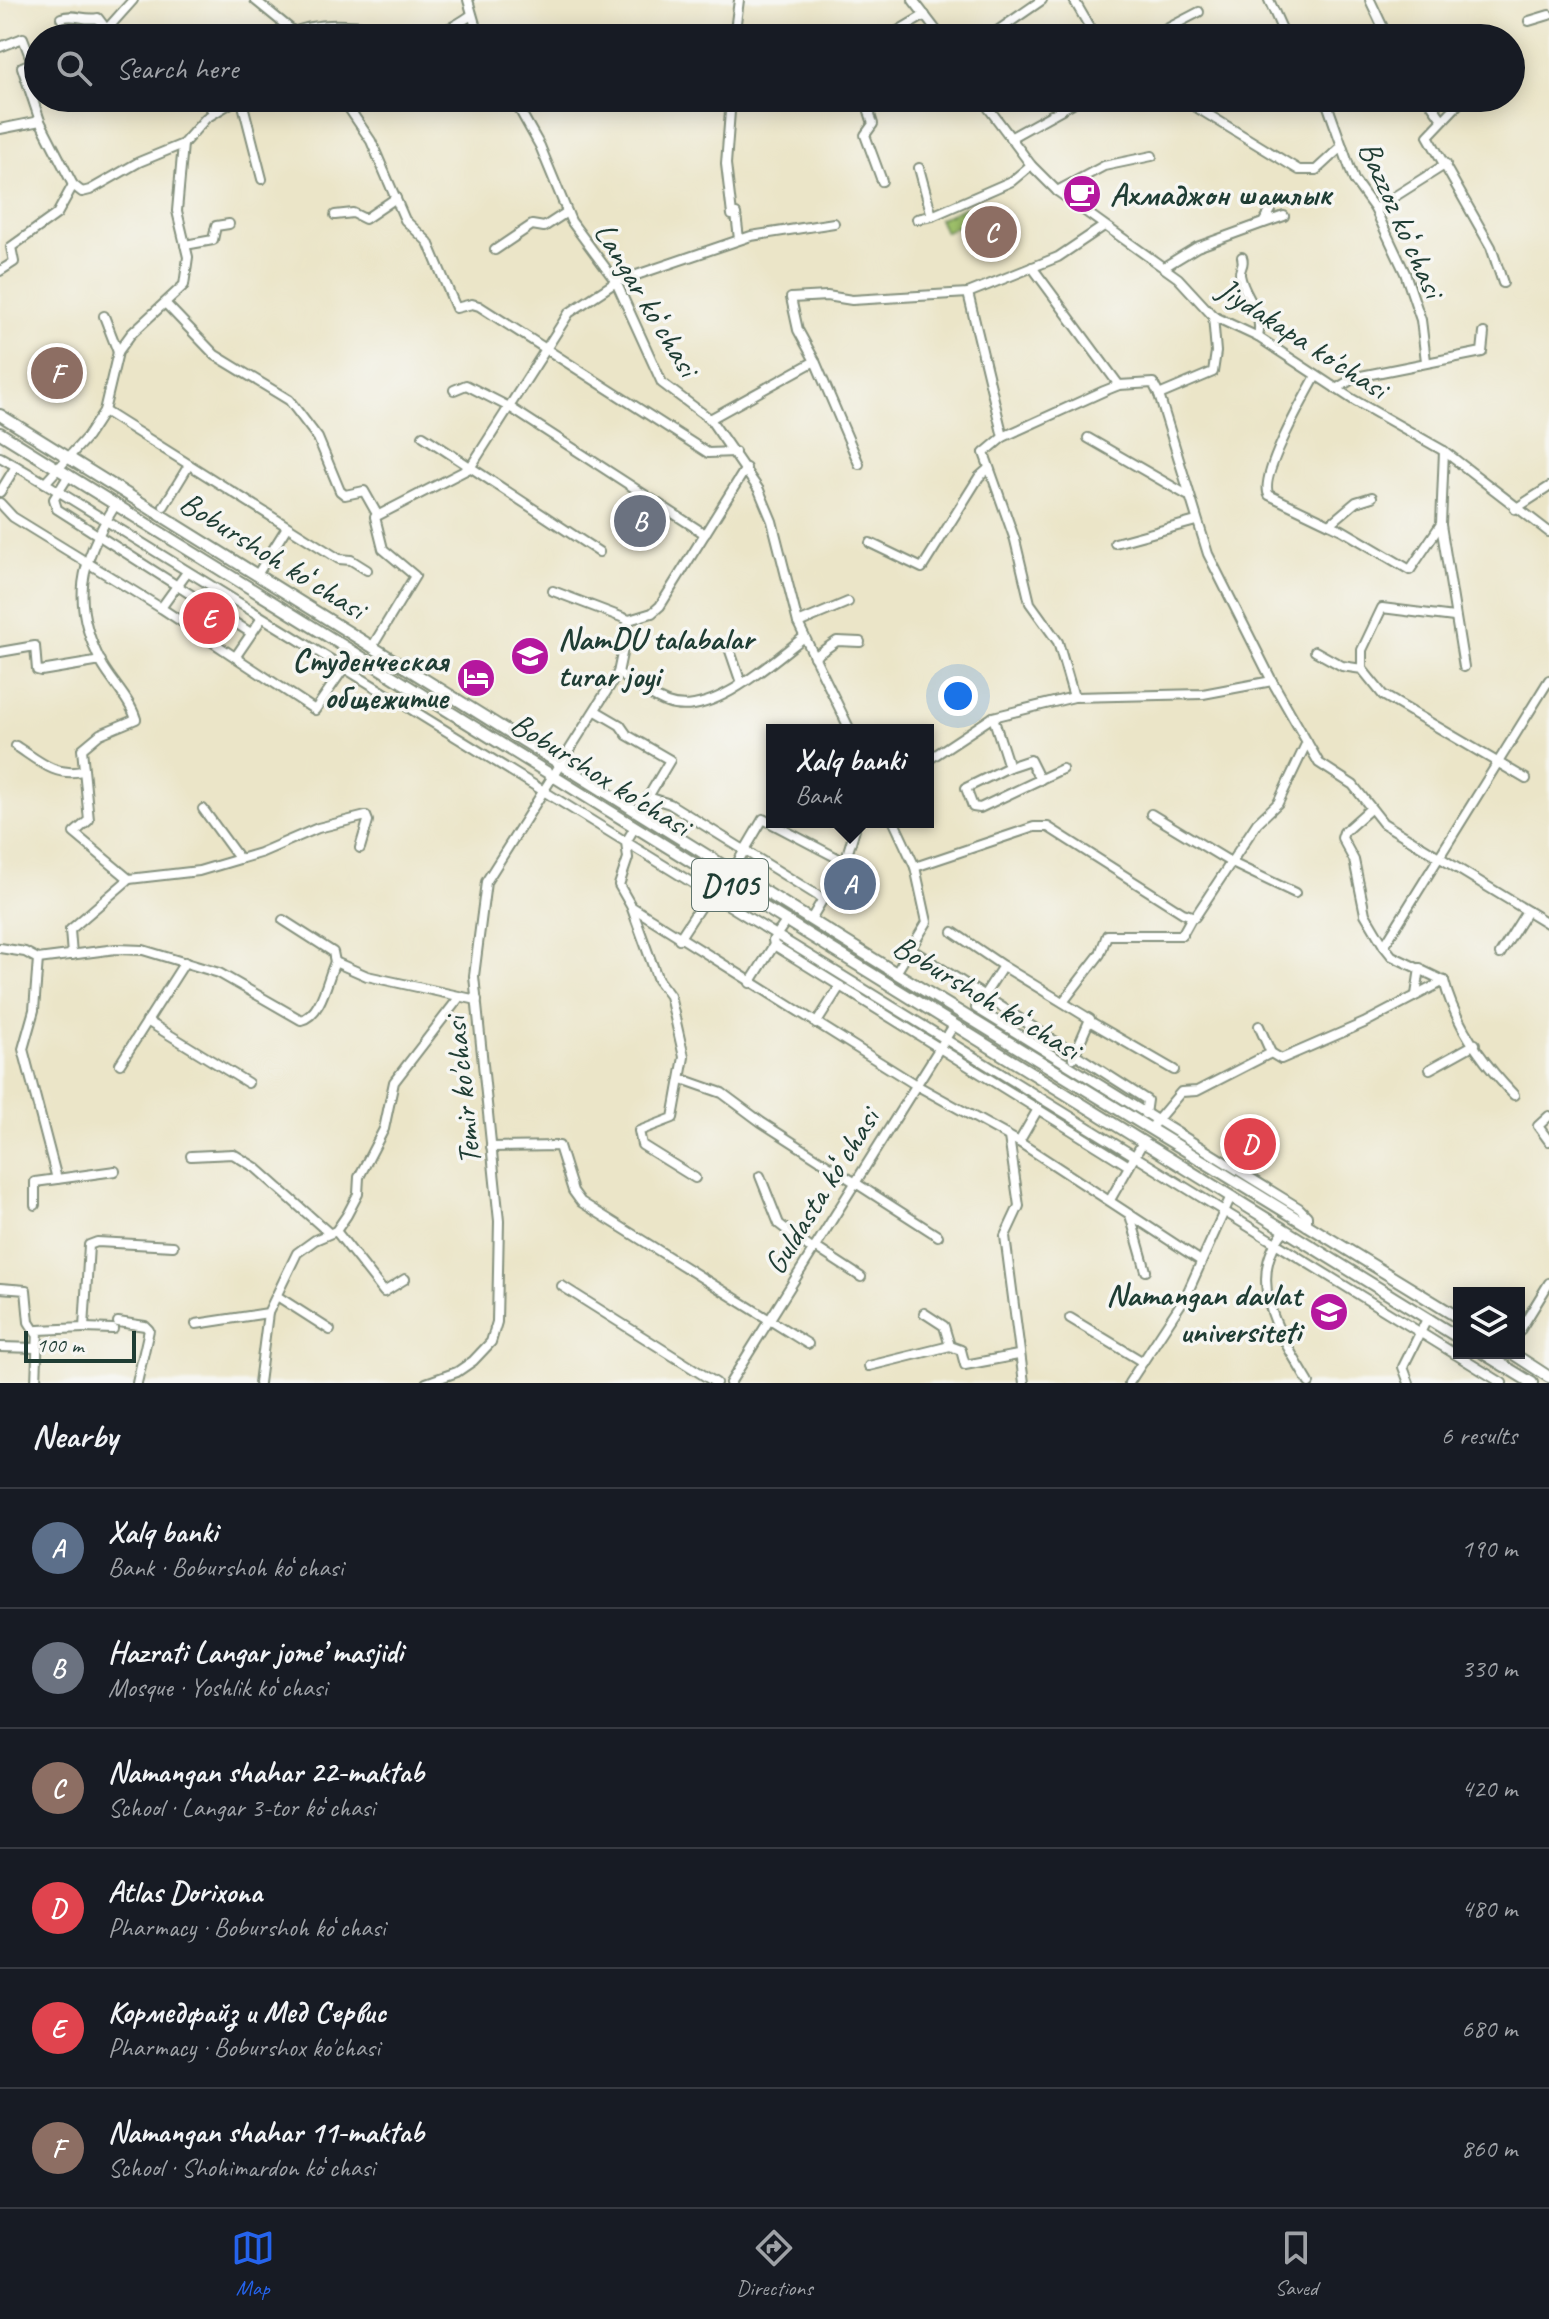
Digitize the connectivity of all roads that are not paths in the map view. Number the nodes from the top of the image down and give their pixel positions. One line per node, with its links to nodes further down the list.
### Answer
1 (133, 0): 17 (street)
2 (255, 0): 18 (street)
3 (468, 0): 13 (street)
4 (739, 0): 21 (street)
5 (913, 0): 11 (street)
6 (1042, 0): 24 (street)
7 (1074, 0): 25 (street)
8 (1269, 0): 27 (street)
9 (1370, 0): 28 (street)
10 (1199, 12): 26 (street)
11 (925, 15): 22 (street); 23 (street)
12 (1549, 15): 15 (street)
13 (470, 16): 19 (street); 20 (street)
14 (61, 18): 16 (street)
15 (1529, 21)
16 (103, 24)
17 (111, 24)
18 (284, 24)
19 (454, 24)
20 (473, 24)
21 (736, 24)
22 (910, 24)
23 (932, 24)
24 (1007, 24)
25 (1088, 24)
26 (1176, 24)
27 (1280, 24)
28 (1381, 24)
29 (24, 40): 30 (street)
30 (0, 47)
31 (37, 112): 45 (street)
32 (245, 112): 54 (street)
33 (351, 112): 58 (street)
34 (521, 112): 61 (street, Langar koʻchasi)
35 (730, 112): 70 (street)
36 (869, 112): 55 (street)
37 (991, 112): 47 (street, Jiydakapa ko'chasi)
38 (1057, 112): 47 (street)
39 (1204, 112): 49 (street)
40 (1330, 112): 49 (street, Bazzoz koʻchasi)
41 (1437, 112): 44 (street)
42 (1448, 112): 44 (street)
43 (214, 113): 48 (street)
44 (1441, 118): 51 (street)
45 (40, 121): 46 (street); 56 (street)
46 (0, 129)
47 (1010, 138): 52 (street, Jiydakapa ko'chasi)
48 (183, 144): 56 (street); 71 (street)
49 (1342, 146): 59 (street, Bazzoz koʻchasi)
50 (1152, 156): 57 (street)
51 (1446, 164): 59 (street); 78 (street)
52 (1031, 165): 57 (street, Jiydakapa ko'chasi); 63 (street)
53 (919, 168): 63 (street)
54 (262, 179)
55 (882, 181)
56 (73, 185): 76 (street)
57 (1057, 191): 69 (street, Jiydakapa ko'chasi)
58 (396, 198): 62 (street); 85 (street)
59 (1375, 209): 88 (street, Bazzoz koʻchasi)
60 (1271, 210): 67 (street)
61 (567, 212): 72 (street); 77 (street, Langar koʻchasi)
62 (335, 215)
63 (932, 216): 65 (street)
64 (1284, 216): 67 (street)
65 (917, 219)
66 (834, 223): 70 (street)
67 (1263, 223): 75 (street)
68 (229, 224): 71 (street)
69 (1104, 226): 74 (street); 75 (street, Jiydakapa ko'chasi)
70 (739, 239): 77 (street)
71 (185, 245): 80 (street)
72 (495, 250)
73 (1242, 257): 84 (street)
74 (1032, 267): 79 (street); 90 (street)
75 (1164, 267): 82 (street, Jiydakapa ko'chasi)
76 (0, 271)
77 (616, 282): 85 (street); 97 (street, Langar koʻchasi)
78 (1503, 283)
79 (968, 293): 87 (street); 100 (street)
80 (166, 304): 86 (street); 124 (street)
81 (104, 316): 86 (street)
82 (1213, 316): 84 (street, Jiydakapa ko'chasi); 93 (street)
83 (1484, 333): 88 (street)
84 (1258, 337): 89 (street, Jiydakapa ko'chasi)
85 (548, 348): 94 (street); 103 (street)
86 (118, 352): 95 (street)
87 (815, 361): 97 (street); 106 (street)
88 (1426, 361): 91 (street)
89 (1316, 376): 91 (street, Jiydakapa ko'chasi); 127 (street)
90 (1119, 385): 93 (street); 100 (street)
91 (1336, 389): 102 (street, Jiydakapa ko'chasi)
92 (454, 390): 94 (street)
93 (1159, 395): 118 (street)
94 (511, 408): 110 (street); 131 (street)
95 (104, 411): 104 (street); 107 (street)
96 (0, 415): 104 (main road, Boburshoh koʻchasi / D105)
97 (710, 419): 103 (street, Langar koʻchasi)
98 (0, 433): 109 (main road, Boburshox ko'chasi / D105)
99 (423, 436): 110 (street)
100 (1003, 437): 112 (street)
101 (1088, 438): 118 (street)
102 (1444, 451): 123 (street, Jiydakapa ko'chasi); 128 (street)
103 (735, 452): 111 (street, Langar koʻchasi)
104 (67, 456): 109 (street); 139 (main road, Boburshoh koʻchasi / D105)
105 (0, 457): 108 (street)
106 (859, 464)
107 (189, 465): 122 (street); 129 (street)
108 (16, 466): 114 (street); 116 (street)
109 (57, 467): 113 (main road, Boburshox ko'chasi / D105); 114 (street)
110 (470, 468): 124 (street); 135 (street)
111 (746, 468): 131 (street); 147 (street, Langar koʻchasi)
112 (988, 469): 133 (street); 166 (street)
113 (69, 475): 117 (street); 121 (main road, Boburshox ko'chasi / D105)
114 (45, 483): 117 (street)
115 (1549, 487): 123 (street)
116 (0, 492)
117 (58, 492): 125 (street); 132 (street)
118 (1187, 495): 126 (street)
119 (1372, 497): 127 (street)
120 (0, 503): 136 (street)
121 (116, 504): 125 (street); 155 (main road, Boburshox ko'chasi / D105)
122 (164, 506)
123 (1515, 509): 130 (street, Jiydakapa ko'chasi)
124 (377, 514): 151 (street)
125 (105, 521): 132 (street); 138 (street)
126 (1196, 521): 134 (street); 164 (street)
127 (1330, 524): 128 (street)
128 (1441, 524): 144 (street)
129 (287, 527): 137 (street); 139 (street)
130 (1549, 532)
131 (705, 534): 146 (street)
132 (98, 535): 136 (street); 140 (street)
133 (870, 543)
134 (1115, 543)
135 (599, 552)
136 (84, 561): 143 (street); 158 (street)
137 (367, 570)
138 (187, 572): 140 (street); 145 (street)
139 (257, 575): 151 (main road, Boburshoh koʻchasi / D105)
140 (177, 586): 143 (street); 148 (street)
141 (553, 591): 146 (street)
142 (848, 602): 147 (street)
143 (161, 608): 156 (street)
144 (1454, 617): 159 (street); 161 (street)
145 (262, 618): 148 (street); 160 (street)
146 (629, 620): 162 (street, Temir ko'chasi)
147 (798, 623): 149 (street, Langar koʻchasi)
148 (251, 633): 156 (street)
149 (804, 637): 157 (street, Langar koʻchasi); 165 (street)
150 (860, 642): 157 (street)
151 (372, 647): 178 (main road, Boburshoh koʻchasi / D105)
152 (730, 651): 165 (street)
153 (1315, 651): 161 (street)
154 (0, 652): 158 (street)
155 (355, 652): 160 (street); 167 (main road, Boburshox ko'chasi / D105)
156 (236, 656): 160 (street)
157 (814, 657): 170 (street, Langar koʻchasi)
158 (101, 661): 181 (street)
159 (1464, 667)
160 (344, 669): 171 (street)
161 (1362, 669): 177 (street)
162 (618, 673): 165 (street); 168 (street, Temir ko'chasi)
163 (1549, 680): 177 (street)
164 (1272, 681): 166 (street); 173 (street)
165 (741, 683)
166 (1074, 697): 169 (street)
167 (448, 710): 171 (street); 172 (main road, Boburshox ko'chasi / D105)
168 (596, 711): 178 (street, Temir ko'chasi); 196 (street)
169 (993, 717): 175 (street); 179 (street)
170 (847, 724)
171 (438, 726): 176 (street)
172 (499, 742): 176 (street); 182 (main road, Boburshox ko'chasi / D105)
173 (1307, 742): 187 (street); 200 (street)
174 (16, 746): 181 (street)
175 (934, 756)
176 (489, 758): 185 (street)
177 (1498, 763): 183 (street); 197 (street)
178 (562, 765): 182 (street, Temir ko'chasi); 202 (main road, Boburshoh koʻchasi / D105)
179 (1009, 767): 184 (street); 184 (street)
180 (1062, 769): 184 (street)
181 (82, 771): 204 (street)
182 (553, 776): 185 (street, Temir ko'chasi); 190 (main road, Boburshox ko'chasi / D105)
183 (1526, 779)
184 (1040, 780)
185 (543, 789): 194 (street); 236 (street, Temir ko'chasi)
186 (203, 809): 198 (street)
187 (1370, 809): 197 (street); 219 (street)
188 (1151, 814): 200 (street)
189 (766, 821): 196 (street)
190 (635, 827): 194 (street); 203 (main road, Boburshox ko'chasi / D105)
191 (780, 828): 199 (street)
192 (855, 828): 199 (street)
193 (897, 828): 201 (street)
194 (626, 842): 205 (street); 208 (street)
195 (360, 848): 198 (street)
196 (744, 850): 202 (street); 207 (street)
197 (1438, 856): 209 (street); 219 (street)
198 (238, 857): 204 (street)
199 (845, 862): 207 (street)
200 (1232, 863): 206 (street); 210 (street)
201 (915, 867): 210 (street); 221 (street)
202 (733, 870): 211 (main road, Boburshoh koʻchasi / D105)
203 (719, 878): 205 (street); 213 (main road, Boburshox ko'chasi / D105)
204 (129, 879): 223 (street)
205 (709, 893): 216 (street); 217 (street)
206 (1295, 893)
207 (823, 899): 211 (street)
208 (631, 906): 217 (street); 254 (street)
209 (1527, 911): 214 (street); 222 (street)
210 (1192, 917): 237 (street)
211 (811, 919): 229 (main road, Boburshoh koʻchasi / D105)
212 (283, 920): 226 (street)
213 (787, 920): 216 (street); 242 (main road, Boburshox ko'chasi / D105)
214 (1549, 924)
215 (953, 932): 227 (street)
216 (777, 935): 218 (street); 244 (street)
217 (679, 939): 231 (street)
218 (774, 945): 231 (street); 232 (street)
219 (1384, 946): 228 (street)
220 (0, 948): 224 (street)
221 (911, 949): 229 (street); 234 (street)
222 (1500, 954)
223 (72, 955): 224 (street); 225 (street)
224 (38, 959): 275 (street)
225 (185, 962): 226 (street); 239 (street)
226 (335, 962): 235 (street)
227 (1003, 966): 234 (street); 237 (street)
228 (1420, 968): 230 (street); 233 (street)
229 (896, 973): 238 (main road, Boburshoh koʻchasi / D105)
230 (1444, 981): 233 (street); 245 (street)
231 (750, 983): 241 (street)
232 (840, 986): 241 (street); 246 (street)
233 (1416, 995): 247 (street)
234 (984, 996): 238 (street); 248 (street)
235 (458, 999): 236 (street); 286 (street)
236 (477, 1000): 267 (street, Temir ko'chasi)
237 (1063, 1002): 240 (street)
238 (973, 1013): 251 (main road, Boburshoh koʻchasi / D105)
239 (147, 1021): 249 (street); 255 (street)
240 (1091, 1022): 248 (street); 252 (street)
241 (816, 1024): 256 (street)
242 (954, 1025): 244 (street, Guldasta koʻchasi); 266 (main road, Boburshox ko'chasi / D105)
243 (1259, 1026): 247 (street)
244 (945, 1039): 246 (street, Guldasta koʻchasi); 269 (street)
245 (1475, 1044): 250 (street); 258 (street)
246 (939, 1048): 256 (street, Guldasta koʻchasi); 259 (street)
247 (1271, 1053): 262 (street)
248 (1075, 1055): 251 (street); 253 (street)
249 (120, 1064)
250 (1430, 1069)
251 (1066, 1070): 257 (main road, Boburshoh koʻchasi / D105)
252 (1174, 1070)
253 (1105, 1074): 257 (street); 260 (street)
254 (682, 1079): 274 (street); 276 (street)
255 (248, 1083)
256 (916, 1085): 263 (street); 276 (street, Guldasta koʻchasi)
257 (1096, 1089): 260 (street); 262 (main road, Boburshoh koʻchasi / D105)
258 (1514, 1095)
259 (1038, 1109): 265 (street); 270 (street)
260 (1145, 1114): 262 (street)
261 (1549, 1116): 264 (street)
262 (1153, 1124): 303 (main road, Boburshoh koʻchasi / D105)
263 (1009, 1137): 265 (street); 318 (street)
264 (1549, 1141)
265 (1019, 1142): 279 (street)
266 (1143, 1142): 269 (street); 272 (main road, Boburshox ko'chasi / D105)
267 (491, 1147): 304 (street); 324 (street, Temir ko'chasi)
268 (191, 1156): 286 (street)
269 (1134, 1156): 270 (street); 277 (street)
270 (1129, 1166): 279 (street)
271 (115, 1171): 275 (street)
272 (1191, 1171): 277 (street); 278 (main road, Boburshox ko'chasi / D105)
273 (760, 1176): 290 (street)
274 (695, 1178)
275 (57, 1179): 280 (street)
276 (855, 1183): 287 (street); 290 (street, Guldasta koʻchasi)
277 (1182, 1186): 281 (street)
278 (1231, 1196): 281 (street); 282 (main road, Boburshox ko'chasi / D105)
279 (1110, 1200): 283 (street)
280 (35, 1205)
281 (1223, 1212): 284 (street); 291 (street)
282 (1257, 1213): 284 (street); 285 (main road, Boburshox ko'chasi / D105)
283 (1130, 1214): 291 (street); 293 (street)
284 (1248, 1227): 288 (street)
285 (1284, 1231): 288 (street); 292 (main road, Boburshox ko'chasi / D105)
286 (332, 1232): 295 (street); 300 (street)
287 (938, 1236)
288 (1274, 1243): 296 (street); 333 (street)
289 (173, 1246): 309 (street)
290 (814, 1248): 294 (street); 304 (street, Guldasta koʻchasi)
291 (1201, 1261): 321 (street)
292 (1341, 1266): 296 (street); 306 (main road, Boburshox ko'chasi / D105)
293 (1146, 1271)
294 (861, 1277)
295 (405, 1279)
296 (1333, 1279): 312 (street)
297 (1549, 1283): 307 (street)
298 (562, 1286): 329 (street)
299 (0, 1288): 311 (street)
300 (277, 1296): 301 (street); 310 (street)
301 (268, 1313): 308 (street); 327 (street)
302 (924, 1313): 315 (street)
303 (1453, 1314)
304 (770, 1318): 314 (street); 330 (street, Guldasta koʻchasi)
305 (1070, 1318): 321 (street)
306 (1427, 1319): 312 (street); 313 (main road, Boburshox ko'chasi / D105)
307 (1525, 1322)
308 (196, 1324)
309 (84, 1328): 311 (street); 326 (street)
310 (330, 1330)
311 (36, 1333): 317 (street)
312 (1421, 1334): 334 (street); 335 (street)
313 (1453, 1334)
314 (808, 1344)
315 (950, 1346): 318 (street); 322 (street)
316 (0, 1347): 317 (street)
317 (36, 1348): 325 (street)
318 (1018, 1355): 331 (street)
319 (1509, 1359): 336 (main road)
320 (1512, 1359): 323 (main road)
321 (1143, 1362): 332 (street)
322 (869, 1366)
323 (1549, 1377)
324 (446, 1378): 328 (street, Temir ko'chasi)
325 (36, 1383)
326 (137, 1383)
327 (259, 1383)
328 (426, 1383)
329 (716, 1383)
330 (730, 1383)
331 (1024, 1383)
332 (1129, 1383)
333 (1309, 1383)
334 (1409, 1383)
335 (1502, 1383)
336 (1532, 1383)

